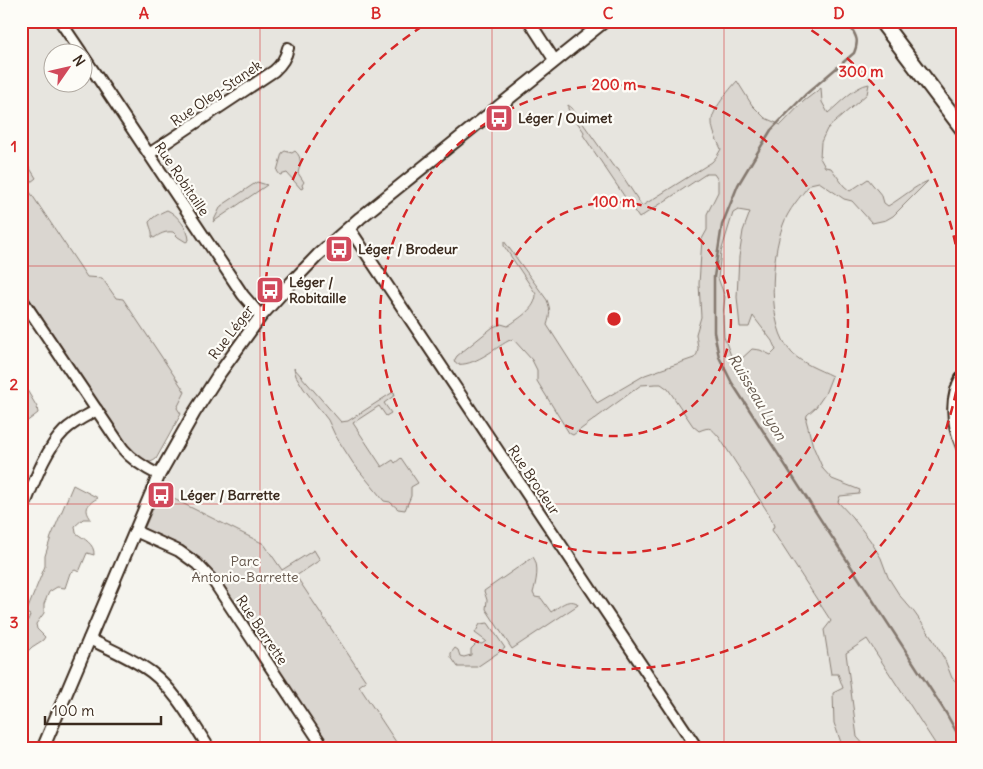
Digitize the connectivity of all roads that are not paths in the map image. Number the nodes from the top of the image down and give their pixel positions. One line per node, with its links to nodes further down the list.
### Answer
1 (60, 21): 5 (street, Rue Robitaille)
2 (529, 21): 7 (street)
3 (605, 21): 7 (street, Rue Léger)
4 (882, 21): 9 (main road)
5 (74, 42)
6 (288, 48): 10 (street, Rue Oleg-Stanek)
7 (556, 61): 11 (street, Rue Léger)
8 (92, 68): 10 (street, Rue Robitaille)
9 (962, 128)
10 (150, 154): 13 (street, Rue Robitaille)
11 (349, 228): 13 (street, Rue Léger); 24 (street, Rue Brodeur)
12 (21, 298): 15 (street)
13 (262, 316): 17 (street, Rue Léger)
14 (962, 376): 16 (street)
15 (97, 410): 17 (street); 18 (street)
16 (962, 447)
17 (159, 476): 19 (street, Rue Léger)
18 (21, 514)
19 (134, 532): 20 (street, Rue Léger); 23 (street, Rue Barrette)
20 (89, 639): 21 (street, Rue Léger); 22 (street)
21 (44, 748)
22 (209, 748)
23 (324, 748)
24 (698, 748)

